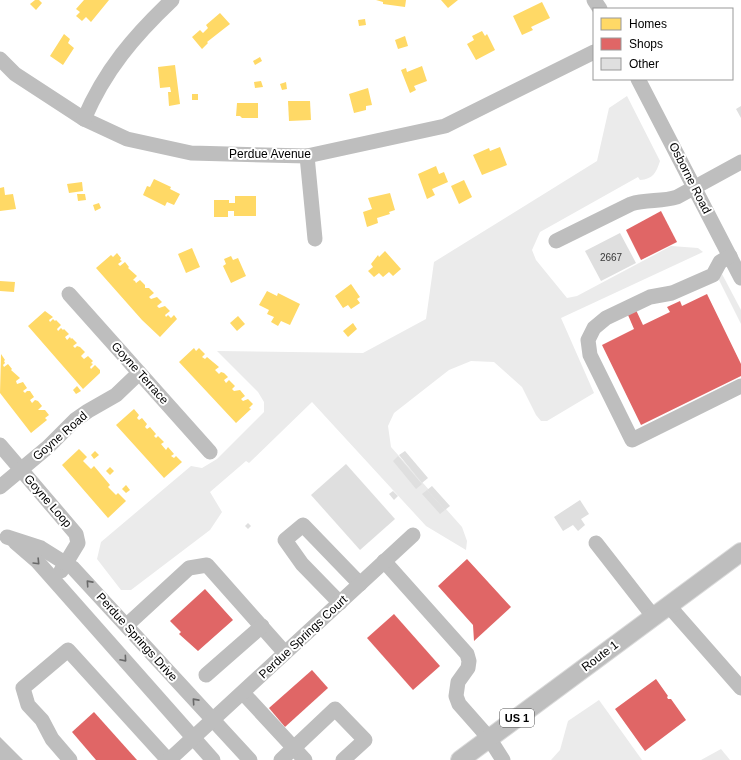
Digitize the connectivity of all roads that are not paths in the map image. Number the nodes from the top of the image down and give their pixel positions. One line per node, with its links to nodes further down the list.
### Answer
1 (172, 0): 5 (street)
2 (593, 52): 6 (street, Perdue Avenue)
3 (0, 59): 5 (street, Perdue Avenue)
4 (639, 80): 8 (street, Osborne Road)
5 (84, 119): 6 (street, Perdue Avenue)
6 (307, 156): 9 (street)
7 (741, 162): 8 (street)
8 (694, 186): 10 (street); 11 (street, Osborne Road)
9 (315, 239)
10 (556, 241)
11 (730, 256): 12 (street, Osborne Road); 15 (street)
12 (741, 278)
13 (69, 294): 14 (street, Goyne Terrace)
14 (140, 373): 17 (street, Goyne Terrace); 18 (street, Goyne Road)
15 (741, 386)
16 (0, 445): 18 (street, Goyne Loop)
17 (210, 452)
18 (21, 469): 19 (street, Goyne Road); 25 (street, Goyne Loop)
19 (0, 487)
20 (413, 535): 24 (street, Perdue Springs Court)
21 (4, 536): 25 (street, Perdue Springs Drive); 26 (street, Perdue Springs Drive, one-way to 26)
22 (596, 543): 30 (street)
23 (741, 552): 29 (main road, Route 1 / US 1)
24 (384, 561): 27 (street, Perdue Springs Court); 38 (street)
25 (66, 563): 26 (street, Goyne Loop); 31 (street, Perdue Springs Drive, one-way to 25)
26 (55, 581): 39 (street, Perdue Springs Drive, one-way to 39)
27 (360, 584): 28 (street, Perdue Springs Court); 28 (street)
28 (340, 603): 33 (street, Perdue Springs Court)
29 (668, 605): 30 (main road, Route 1 / US 1); 35 (street)
30 (653, 616): 38 (main road, Route 1 / US 1)
31 (127, 625): 32 (street); 37 (street, Perdue Springs Drive, one-way to 31)
32 (262, 626): 33 (street); 34 (street)
33 (286, 653): 36 (street, Perdue Springs Court)
34 (206, 675)
35 (739, 683)
36 (243, 693): 37 (street, Perdue Springs Court); 40 (street)
37 (213, 720): 39 (street, Perdue Springs Court); 44 (street, Perdue Springs Drive)
38 (489, 738): 48 (main road, Route 1 / US 1); 49 (street)
39 (194, 739): 42 (street, Perdue Springs Court); 43 (street, Perdue Springs Drive)
40 (294, 748): 45 (street); 46 (street); 47 (street)
41 (70, 760): 42 (street)
42 (168, 760)
43 (213, 760)
44 (250, 760)
45 (281, 760)
46 (305, 760)
47 (344, 760)
48 (460, 760)
49 (503, 760)

